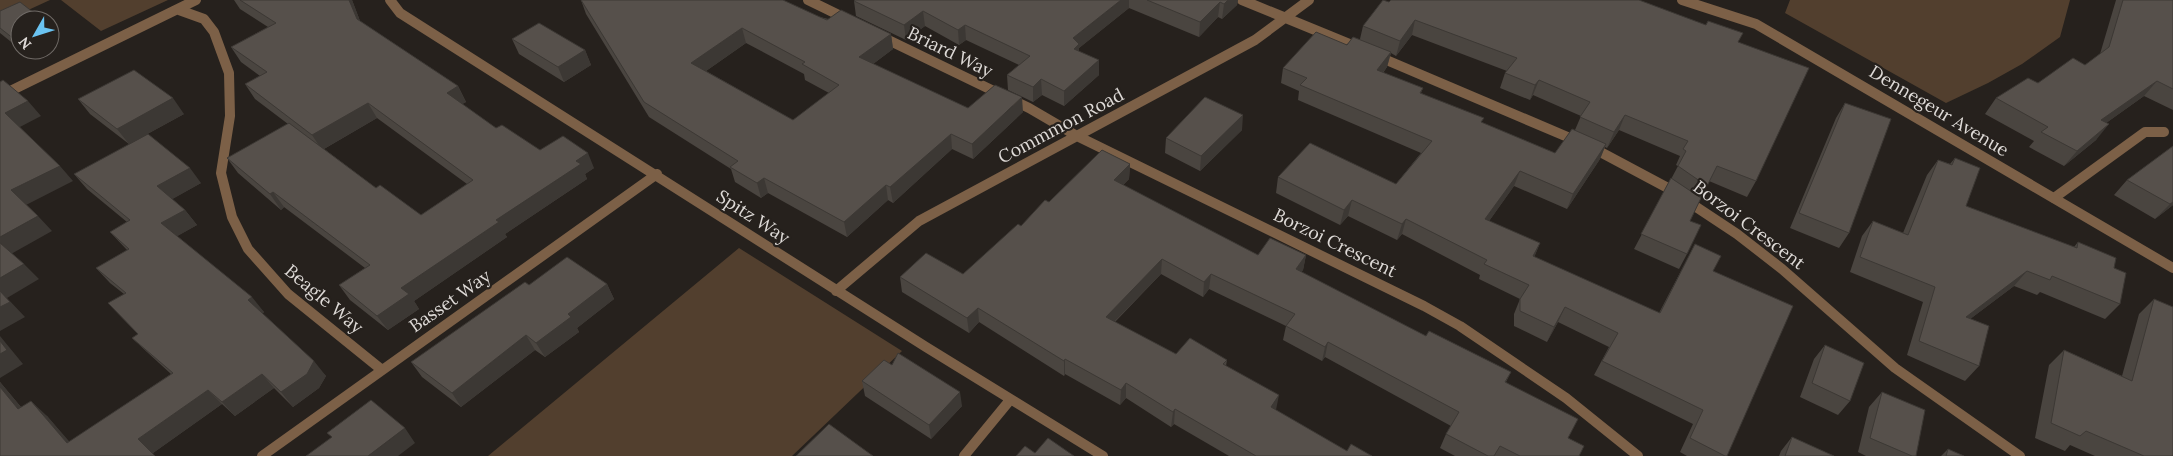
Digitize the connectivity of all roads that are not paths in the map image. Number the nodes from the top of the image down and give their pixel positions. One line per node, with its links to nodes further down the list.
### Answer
1 (196, 0): 7 (street)
2 (390, 0): 12 (street, Spitz Way)
3 (808, 0): 11 (street, Briard Way)
4 (1242, 0): 8 (street, Borzoi Crescent)
5 (1309, 0): 8 (street, Commmon Road)
6 (1682, 0): 13 (street, Dennegeur Avenue)
7 (179, 10): 9 (street); 16 (street, Beagle Way)
8 (1285, 18): 11 (street, Commmon Road); 22 (street, Borzoi Crescent)
9 (0, 96)
10 (2164, 132): 13 (street)
11 (1077, 136): 15 (street, Commmon Road); 21 (street, Borzoi Crescent)
12 (657, 174): 15 (street, Spitz Way); 16 (street, Basset Way)
13 (2054, 198): 14 (street, Dennegeur Avenue)
14 (2173, 268)
15 (836, 291): 17 (street, Spitz Way)
16 (382, 370): 18 (street, Basset Way)
17 (1010, 400): 19 (street); 20 (street, Spitz Way)
18 (262, 456)
19 (964, 456)
20 (1103, 456)
21 (1638, 456)
22 (2020, 456)

